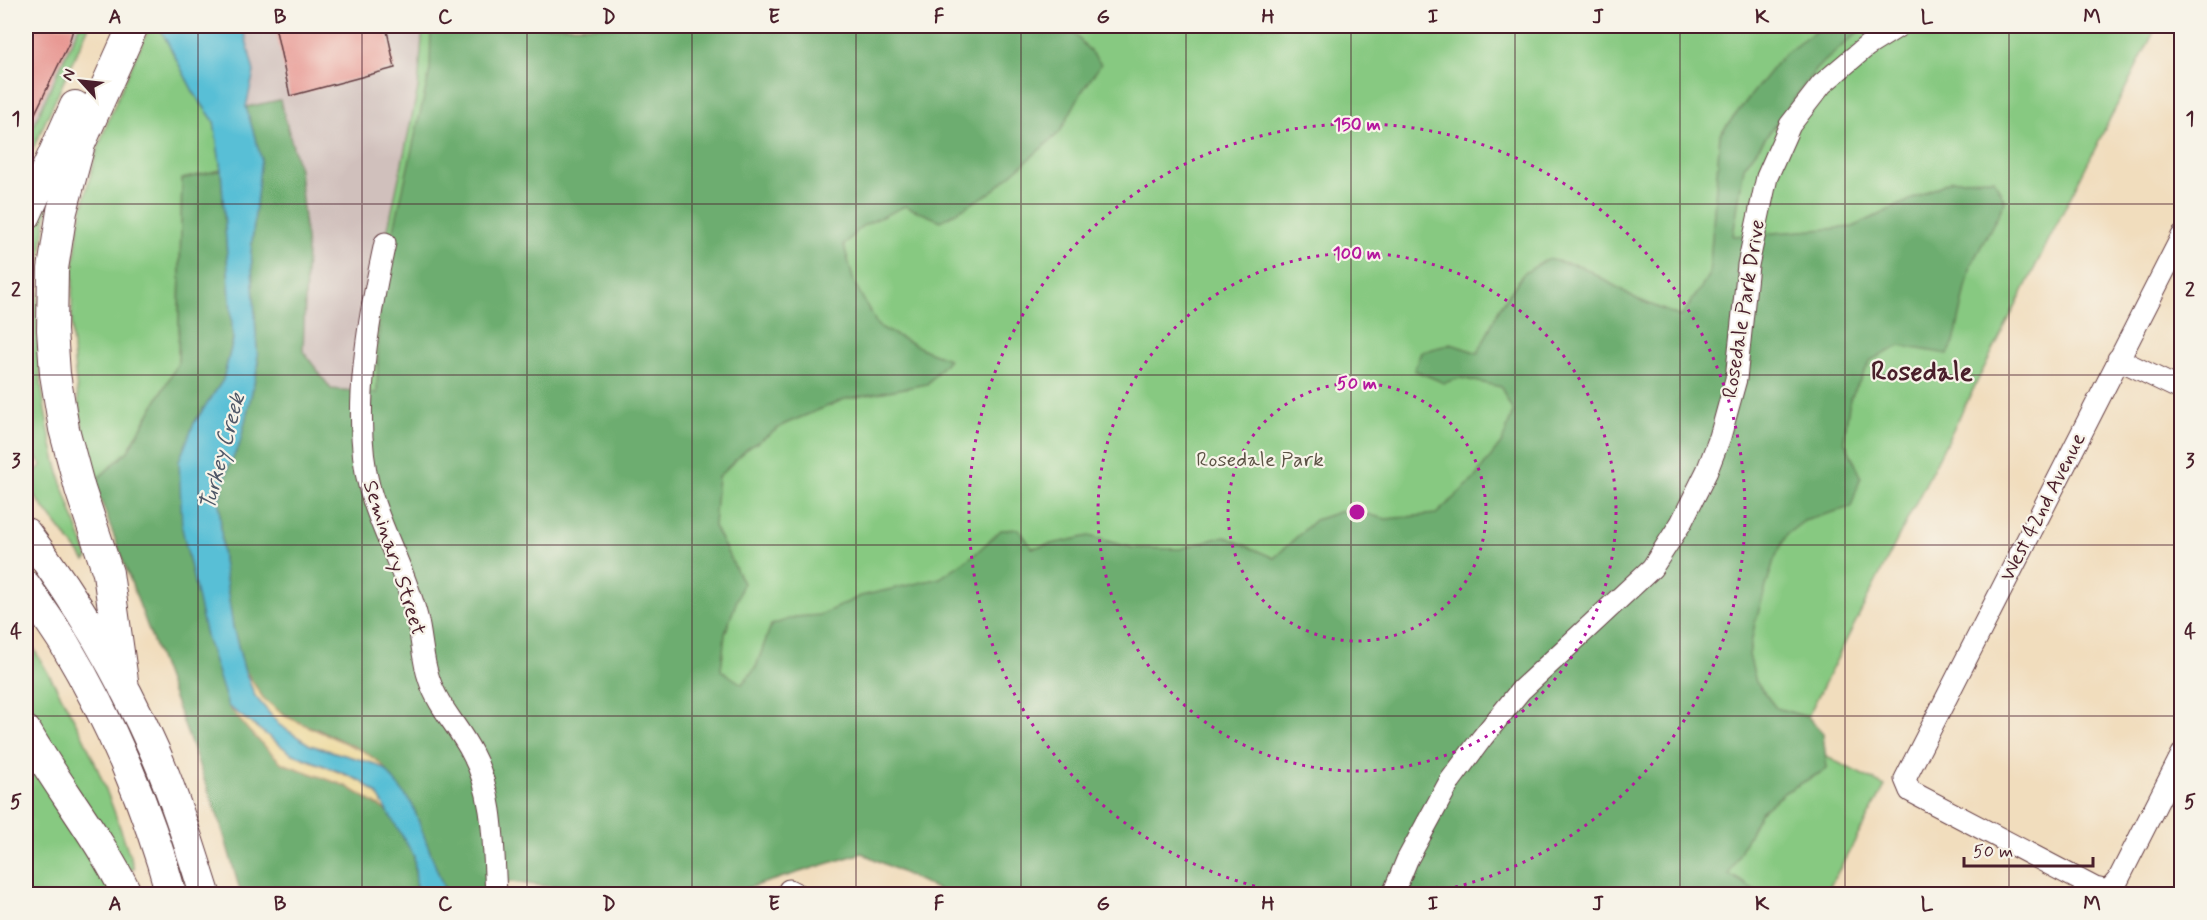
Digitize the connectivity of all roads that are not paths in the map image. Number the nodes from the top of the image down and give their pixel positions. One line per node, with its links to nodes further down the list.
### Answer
1 (1899, 26): 17 (street, Rosedale Park Drive)
2 (120, 32): 3 (highway); 10 (highway)
3 (26, 215)
4 (2181, 236): 6 (street, West 42nd Avenue)
5 (385, 243): 16 (street, Seminary Street)
6 (2118, 359): 7 (street); 12 (street, West 42nd Avenue)
7 (2181, 390)
8 (26, 533): 10 (highway)
9 (26, 586): 14 (highway)
10 (124, 688): 15 (highway)
11 (26, 732): 13 (highway)
12 (2181, 754)
13 (127, 894)
14 (171, 894)
15 (205, 894)
16 (496, 894)
17 (1393, 894)

